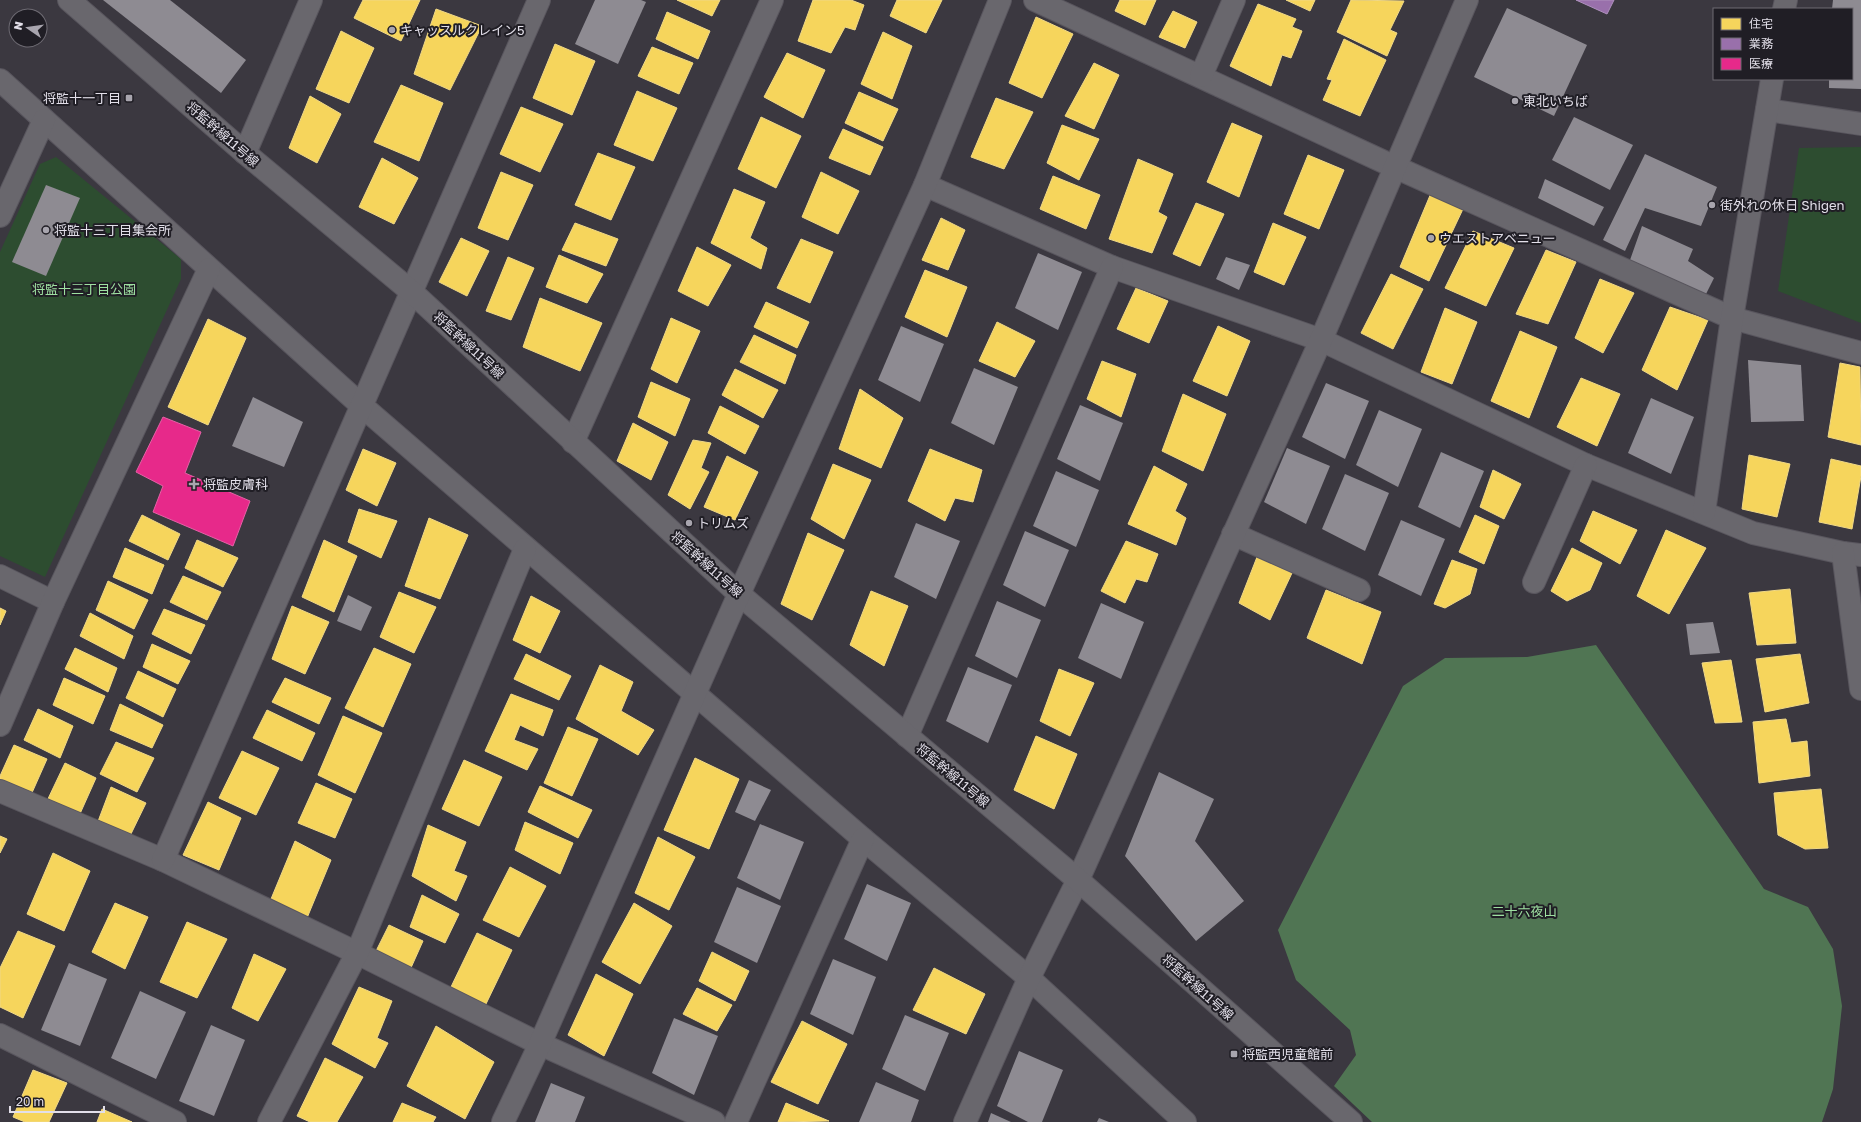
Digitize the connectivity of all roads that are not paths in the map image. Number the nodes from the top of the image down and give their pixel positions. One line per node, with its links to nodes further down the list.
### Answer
1 (69, 0): 15 (street, 将監幹線11号線)
2 (311, 0): 15 (street)
3 (539, 0): 21 (street)
4 (772, 0): 26 (street)
5 (1000, 0): 17 (street)
6 (1035, 0): 9 (street)
7 (1234, 0): 9 (street)
8 (1467, 0): 16 (street)
9 (1201, 76): 16 (street)
10 (0, 80): 13 (street)
11 (1772, 80): 12 (street)
12 (1767, 110): 14 (street); 22 (street)
13 (44, 120): 18 (street); 20 (street)
14 (1861, 124)
15 (245, 153): 21 (street, 将監幹線11号線)
16 (1395, 167): 22 (street); 23 (street)
17 (925, 185): 19 (street); 35 (street)
18 (0, 216)
19 (1112, 267): 23 (street); 40 (street)
20 (209, 269): 25 (street); 36 (street)
21 (413, 293): 25 (street); 26 (street, 将監幹線11号線)
22 (1732, 318): 24 (street); 28 (street)
23 (1320, 340): 27 (street); 29 (street)
24 (1861, 353)
25 (362, 406): 30 (street); 43 (street)
26 (573, 442): 35 (street, 将監幹線11号線)
27 (1586, 465): 28 (street); 33 (street)
28 (1704, 512): 31 (street)
29 (1233, 534): 34 (street); 44 (street)
30 (525, 549): 38 (street); 45 (street)
31 (1852, 554): 37 (street)
32 (0, 576): 36 (street)
33 (1534, 582)
34 (1359, 590)
35 (739, 594): 38 (street); 40 (street, 将監幹線11号線)
36 (53, 602): 39 (street)
37 (1861, 688)
38 (695, 695): 42 (street); 48 (street)
39 (0, 725)
40 (907, 736): 44 (street, 将監幹線11号線)
41 (0, 792): 43 (street)
42 (863, 839): 46 (street); 53 (street)
43 (163, 860): 45 (street)
44 (1078, 880): 46 (street); 56 (street, 将監幹線11号線)
45 (357, 953): 48 (street); 50 (street)
46 (1030, 978): 54 (street); 55 (street)
47 (0, 1035): 49 (street)
48 (540, 1044): 51 (street); 52 (street)
49 (174, 1122)
50 (268, 1122)
51 (503, 1122)
52 (714, 1122)
53 (736, 1122)
54 (965, 1122)
55 (1185, 1122)
56 (1351, 1122)

